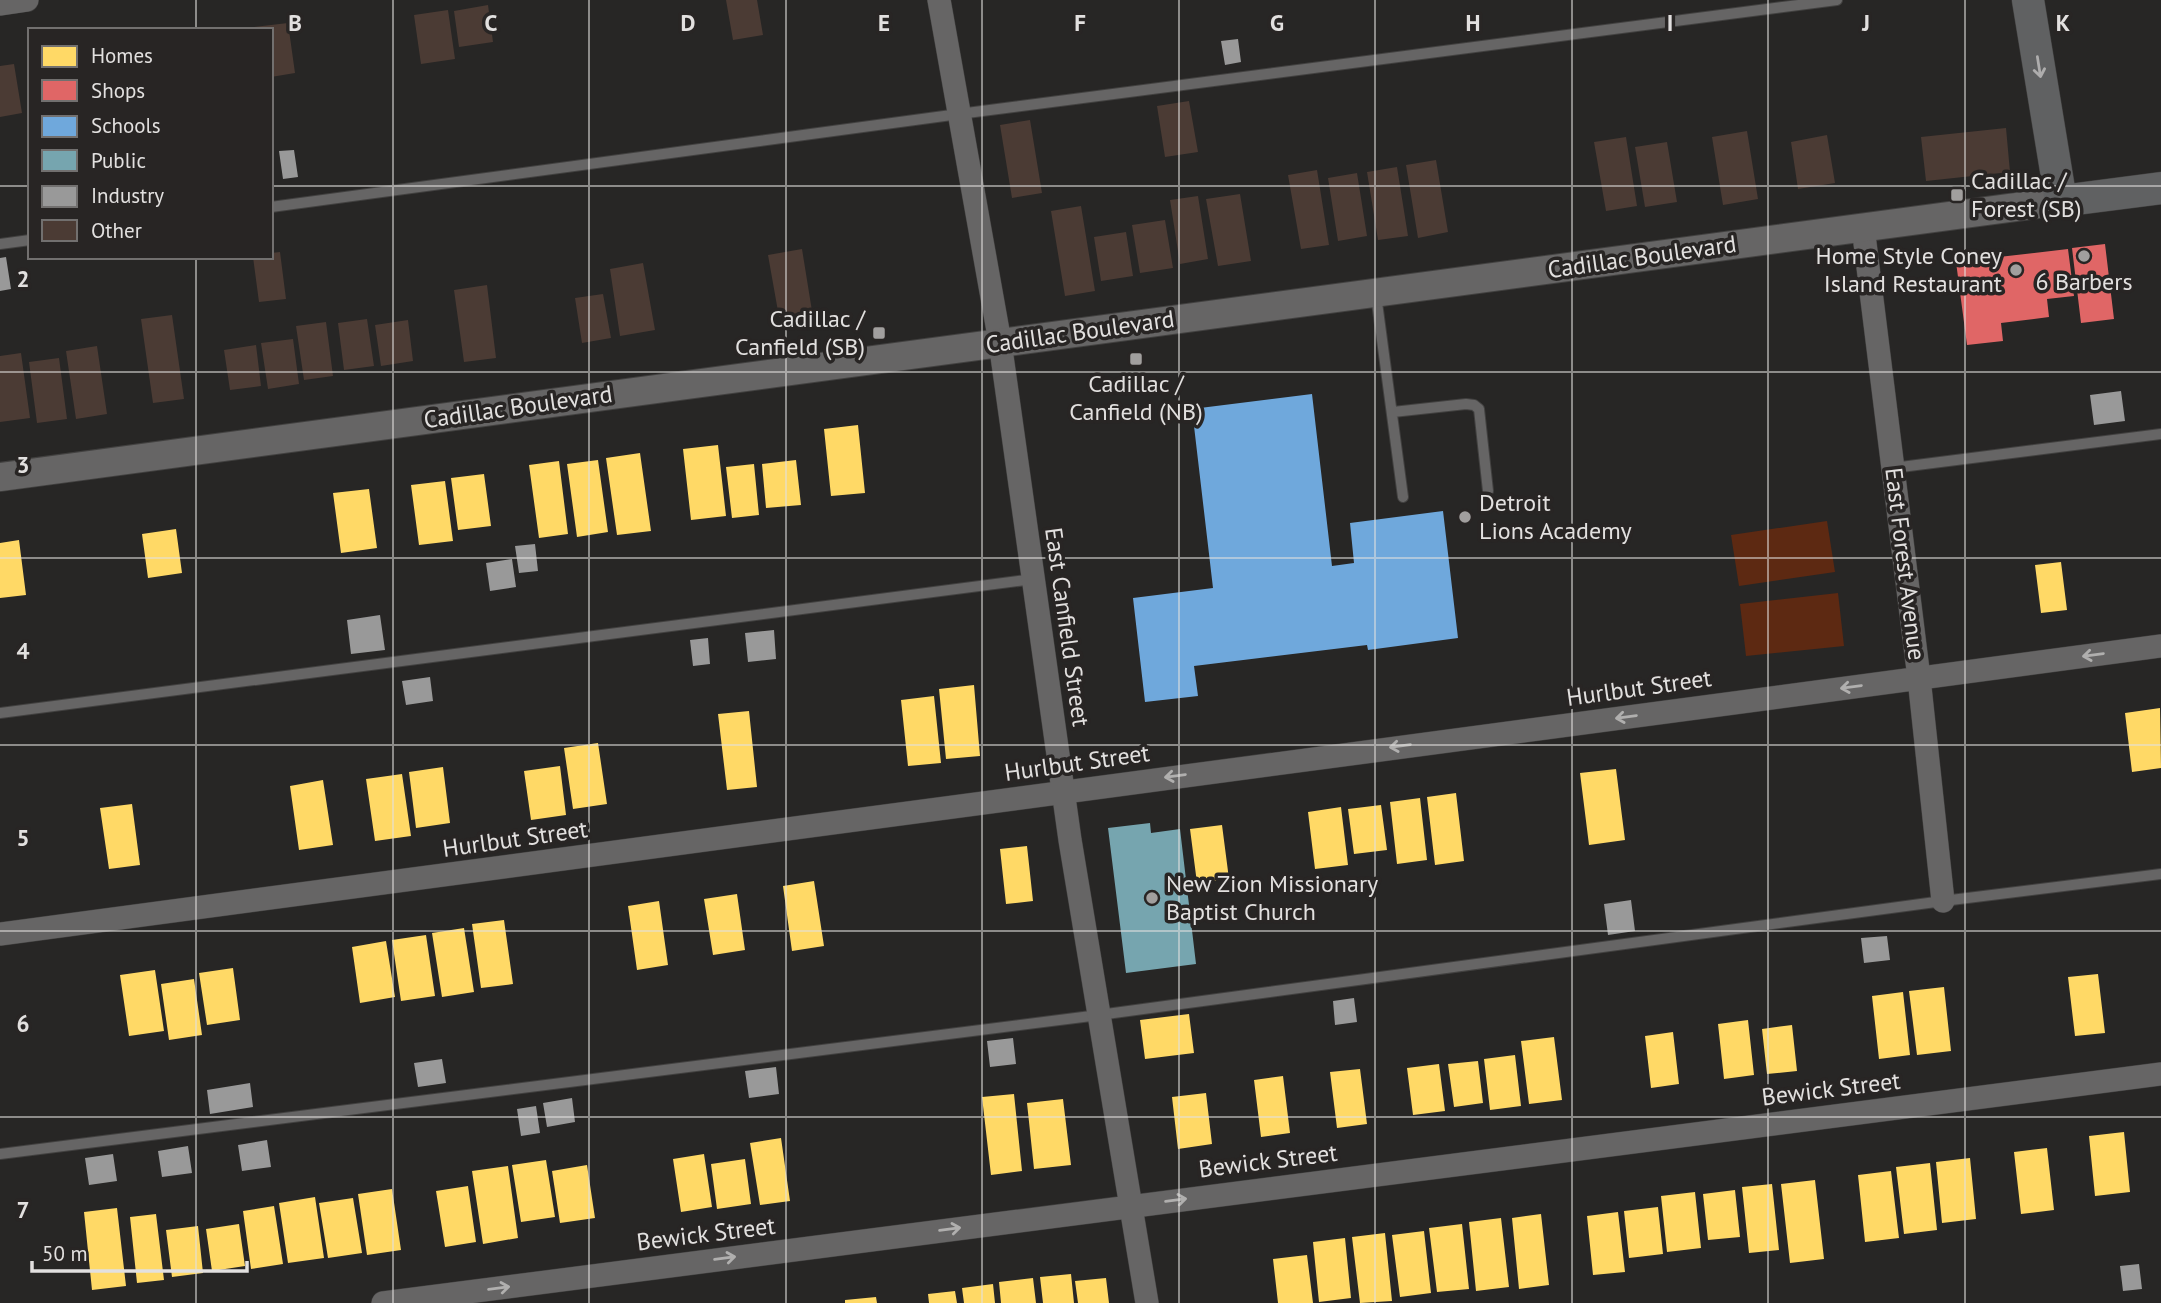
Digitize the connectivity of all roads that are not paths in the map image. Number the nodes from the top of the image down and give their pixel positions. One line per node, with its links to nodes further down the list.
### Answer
1 (27, 0): 5 (street)
2 (939, 0): 6 (street, East Canfield Street)
3 (1838, 0): 6 (lane)
4 (2028, 0): 8 (main road, one-way to 8)
5 (0, 4)
6 (959, 114): 9 (lane); 14 (street, East Canfield Street)
7 (2161, 188): 8 (main road, Cadillac Boulevard)
8 (2061, 201): 10 (street, Cadillac Boulevard)
9 (273, 207)
10 (1863, 227): 13 (street, Cadillac Boulevard); 17 (street, East Forest Avenue)
11 (28, 240): 12 (lane)
12 (0, 244)
13 (1376, 292): 14 (street, Cadillac Boulevard); 15 (lane)
14 (1000, 342): 18 (street, Cadillac Boulevard); 21 (street, East Canfield Street)
15 (1393, 412): 19 (lane); 20 (lane)
16 (2161, 434): 17 (lane)
17 (1893, 468): 23 (street, East Forest Avenue)
18 (0, 477)
19 (1488, 491)
20 (1403, 497)
21 (1034, 579): 24 (lane); 25 (street, East Canfield Street)
22 (2161, 646): 23 (street, Hurlbut Street, one-way to 23)
23 (1919, 678): 25 (street, Hurlbut Street, one-way to 25); 27 (street, East Forest Avenue)
24 (0, 713)
25 (1063, 791): 28 (street, Hurlbut Street); 29 (street, East Canfield Street)
26 (2161, 874): 27 (lane)
27 (1944, 901): 29 (lane)
28 (0, 934)
29 (1099, 1015): 31 (lane); 32 (street, East Canfield Street)
30 (2161, 1074): 32 (street, Bewick Street, one-way to 30)
31 (0, 1154)
32 (1131, 1205): 33 (street, Bewick Street, one-way to 32); 34 (street, East Canfield Street)
33 (383, 1303)
34 (1147, 1303)

